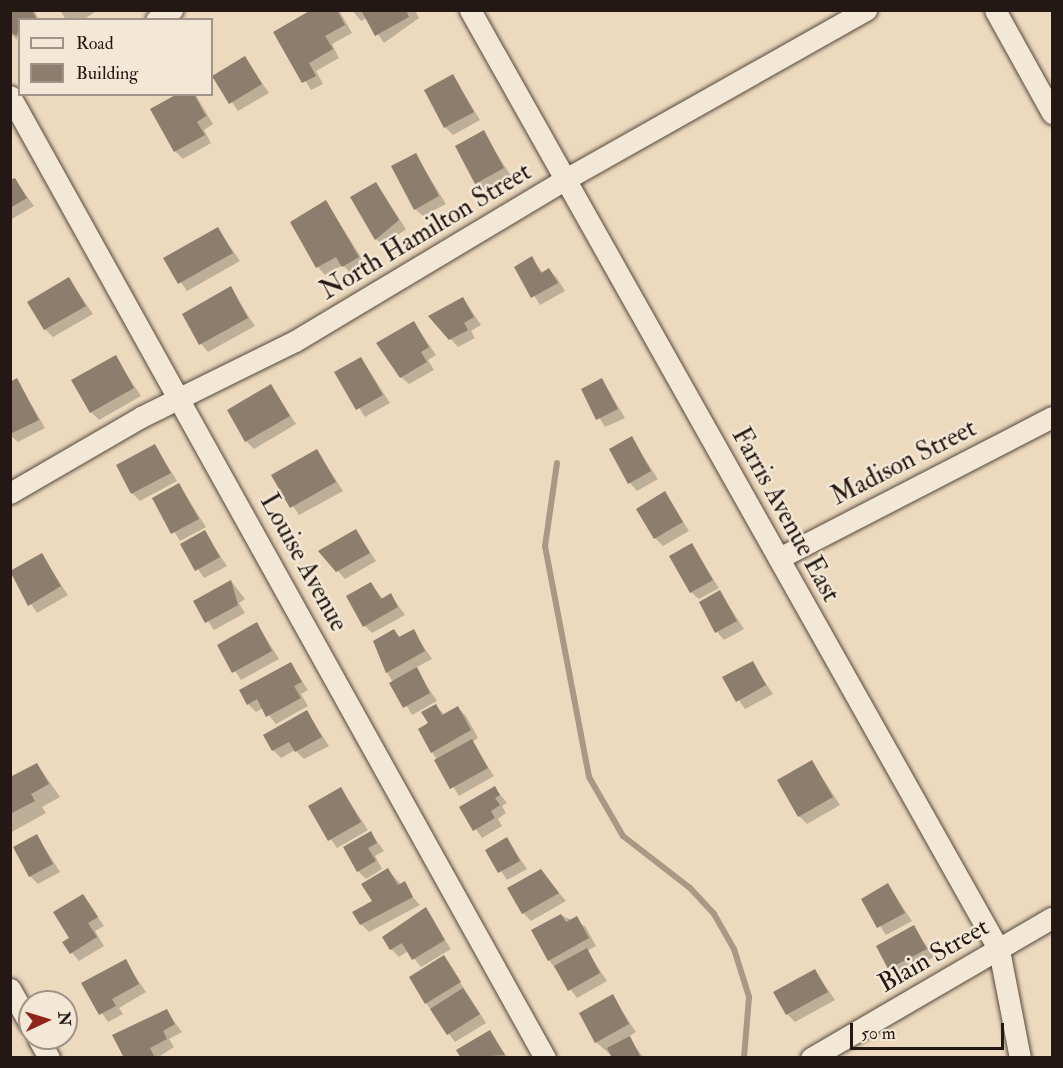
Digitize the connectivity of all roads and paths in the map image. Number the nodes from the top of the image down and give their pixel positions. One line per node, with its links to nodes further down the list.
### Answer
1 (172, 10): 5 (street)
2 (470, 10): 8 (street, Farris Avenue East)
3 (866, 10): 8 (street, North Hamilton Street)
4 (995, 10): 7 (street)
5 (159, 18)
6 (15, 99): 9 (street, Louise Avenue)
7 (1053, 113)
8 (564, 180): 9 (street, North Hamilton Street); 12 (street, Farris Avenue East)
9 (181, 400): 11 (street, North Hamilton Street); 17 (street, Louise Avenue)
10 (1053, 417): 12 (street, Madison Street)
11 (10, 494)
12 (779, 558): 14 (street, Farris Avenue East)
13 (1053, 918): 14 (street, Blain Street)
14 (999, 950): 18 (street, Blain Street); 19 (street, Farris Avenue East)
15 (10, 989): 16 (street)
16 (18, 1003)
17 (545, 1058)
18 (811, 1058)
19 (1020, 1058)

